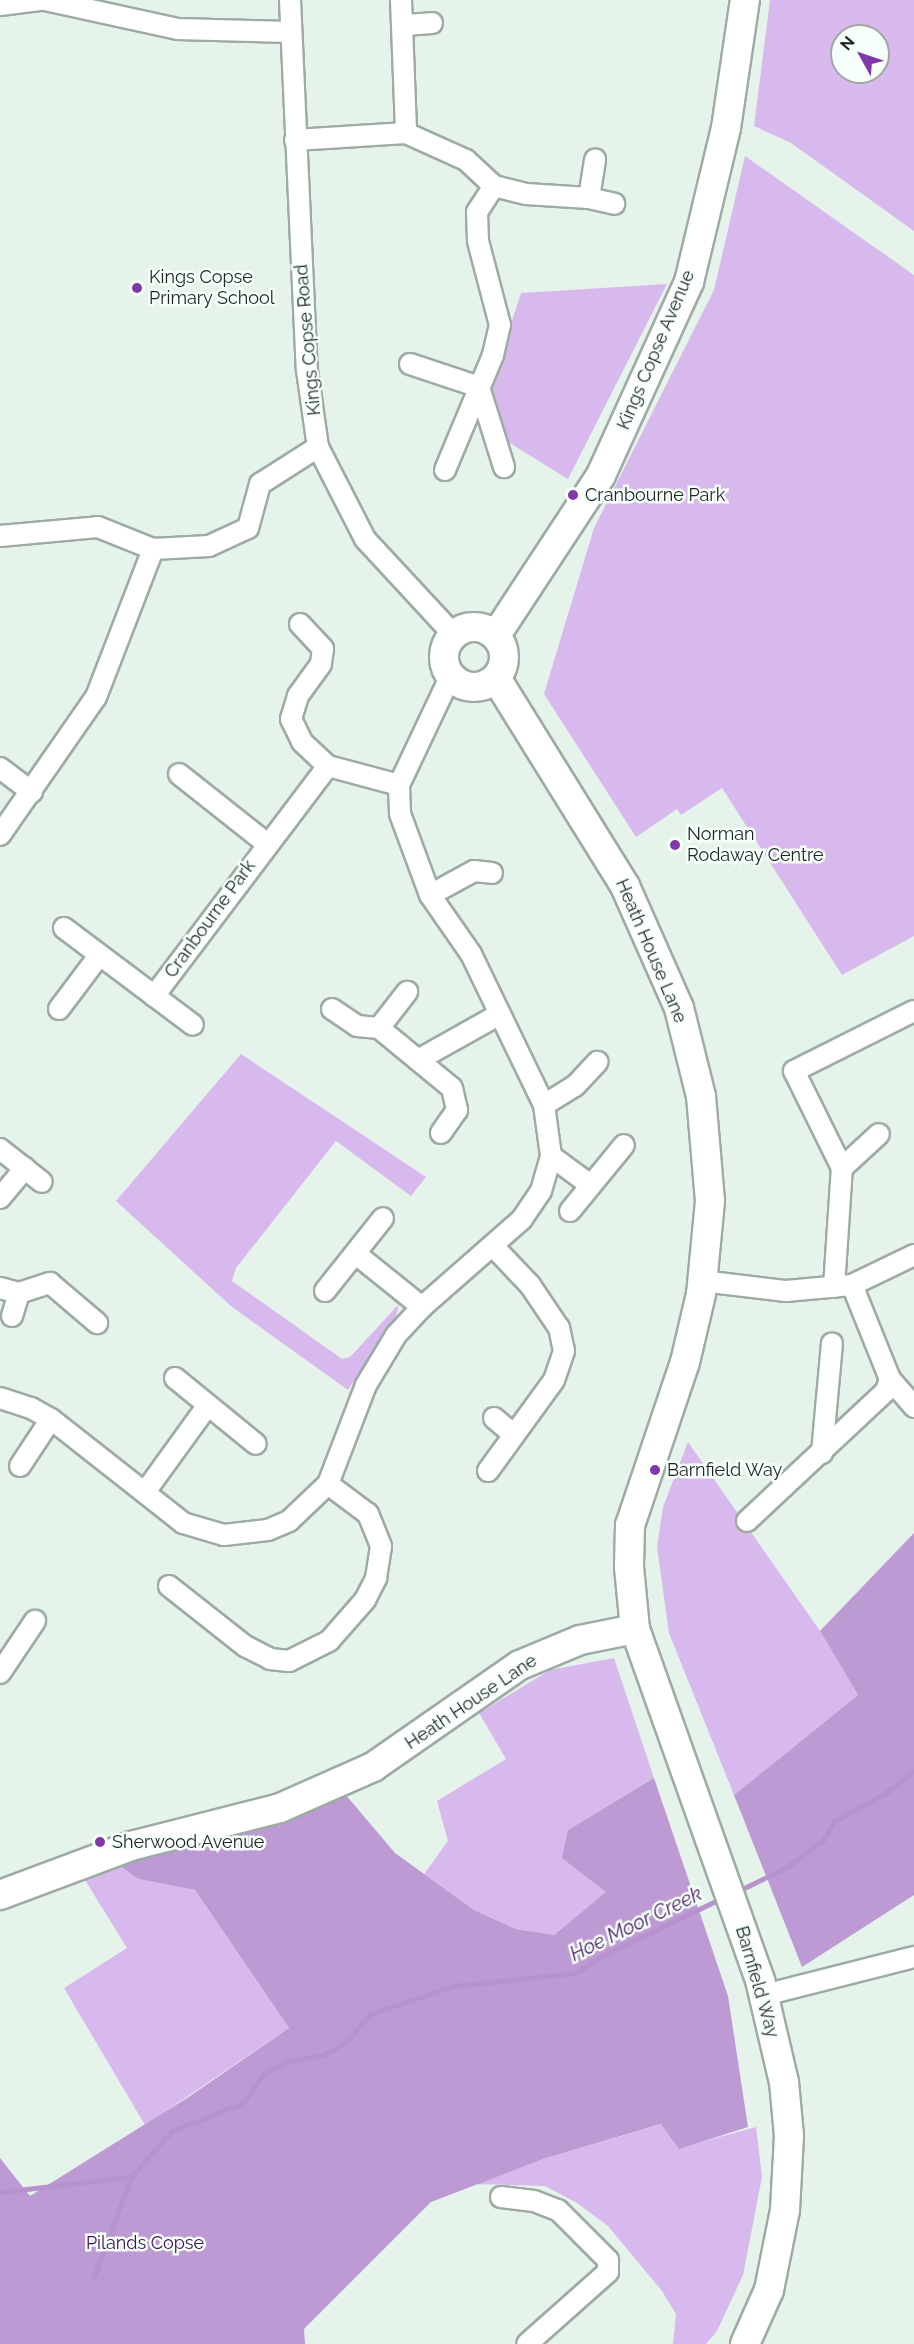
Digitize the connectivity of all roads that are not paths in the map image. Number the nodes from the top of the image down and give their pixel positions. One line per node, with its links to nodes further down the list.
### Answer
1 (40, 0): 6 (street)
2 (45, 0): 9 (street)
3 (290, 0): 9 (street, Kings Copse Road)
4 (401, 0): 8 (street)
5 (745, 0): 25 (street, Kings Copse Avenue)
6 (1, 3)
7 (432, 23): 8 (street)
8 (405, 25): 10 (street)
9 (289, 32): 11 (street, Kings Copse Road)
10 (406, 133): 11 (street); 13 (street)
11 (295, 140): 18 (street, Kings Copse Road)
12 (595, 159): 14 (street)
13 (494, 186): 14 (street); 17 (street)
14 (589, 198): 15 (street)
15 (614, 204)
16 (410, 364): 17 (street)
17 (479, 387): 19 (street); 20 (street)
18 (318, 447): 22 (street); 24 (street, Kings Copse Road)
19 (504, 467)
20 (445, 470)
21 (0, 536): 22 (street)
22 (153, 549): 32 (street)
23 (300, 624): 28 (street)
24 (453, 634): 25 (street); 26 (street)
25 (496, 635): 27 (street)
26 (450, 677): 27 (street); 31 (street)
27 (496, 678): 65 (street, Heath House Lane)
28 (328, 766): 31 (street); 34 (street, Cranbourne Park)
29 (0, 768): 32 (street)
30 (179, 774): 34 (street, Cranbourne Park)
31 (399, 785): 36 (street)
32 (32, 792): 33 (street)
33 (0, 836)
34 (266, 843): 40 (street, Cranbourne Park)
35 (483, 866): 36 (street)
36 (430, 895): 44 (street)
37 (64, 928): 38 (street, Cranbourne Park)
38 (98, 957): 40 (street, Cranbourne Park); 42 (street)
39 (407, 992): 46 (street)
40 (154, 996): 45 (street, Cranbourne Park)
41 (332, 1008): 46 (street)
42 (59, 1009)
43 (914, 1011): 56 (street)
44 (500, 1014): 47 (street); 49 (street)
45 (193, 1025)
46 (379, 1028): 47 (street)
47 (418, 1060): 50 (street)
48 (597, 1062): 49 (street)
49 (544, 1105): 54 (street)
50 (441, 1133)
51 (879, 1134): 56 (street)
52 (624, 1145): 58 (street)
53 (0, 1149): 55 (street)
54 (551, 1156): 58 (street); 62 (street)
55 (25, 1168): 57 (street); 59 (street)
56 (842, 1168): 66 (street)
57 (42, 1182)
58 (589, 1184): 60 (street)
59 (0, 1198)
60 (570, 1211)
61 (383, 1218): 63 (street)
62 (493, 1246): 70 (street); 81 (street)
63 (356, 1254): 68 (street); 70 (street)
64 (914, 1255): 66 (street)
65 (702, 1281): 66 (street); 91 (street, Heath House Lane)
66 (843, 1286): 75 (street)
67 (0, 1288): 69 (street)
68 (325, 1291)
69 (19, 1293): 71 (street); 72 (street)
70 (422, 1307): 86 (street)
71 (12, 1316)
72 (97, 1323)
73 (832, 1343): 83 (street)
74 (175, 1378): 77 (street)
75 (890, 1379): 78 (street); 83 (street)
76 (0, 1398): 80 (street)
77 (208, 1405): 82 (street); 87 (street)
78 (914, 1407)
79 (494, 1418): 81 (street)
80 (51, 1419): 84 (street); 87 (street)
81 (513, 1434): 85 (street)
82 (256, 1444)
83 (822, 1453): 88 (street)
84 (20, 1466)
85 (488, 1471)
86 (328, 1484): 87 (street); 89 (street)
87 (145, 1492)
88 (747, 1521)
89 (169, 1586)
90 (35, 1621): 92 (street)
91 (635, 1629): 93 (street, Heath House Lane); 95 (street, Barnfield Way)
92 (0, 1673)
93 (0, 1895)
94 (914, 1957): 95 (street)
95 (762, 1988): 98 (street, Barnfield Way)
96 (501, 2197): 97 (street)
97 (527, 2344)
98 (745, 2344)

